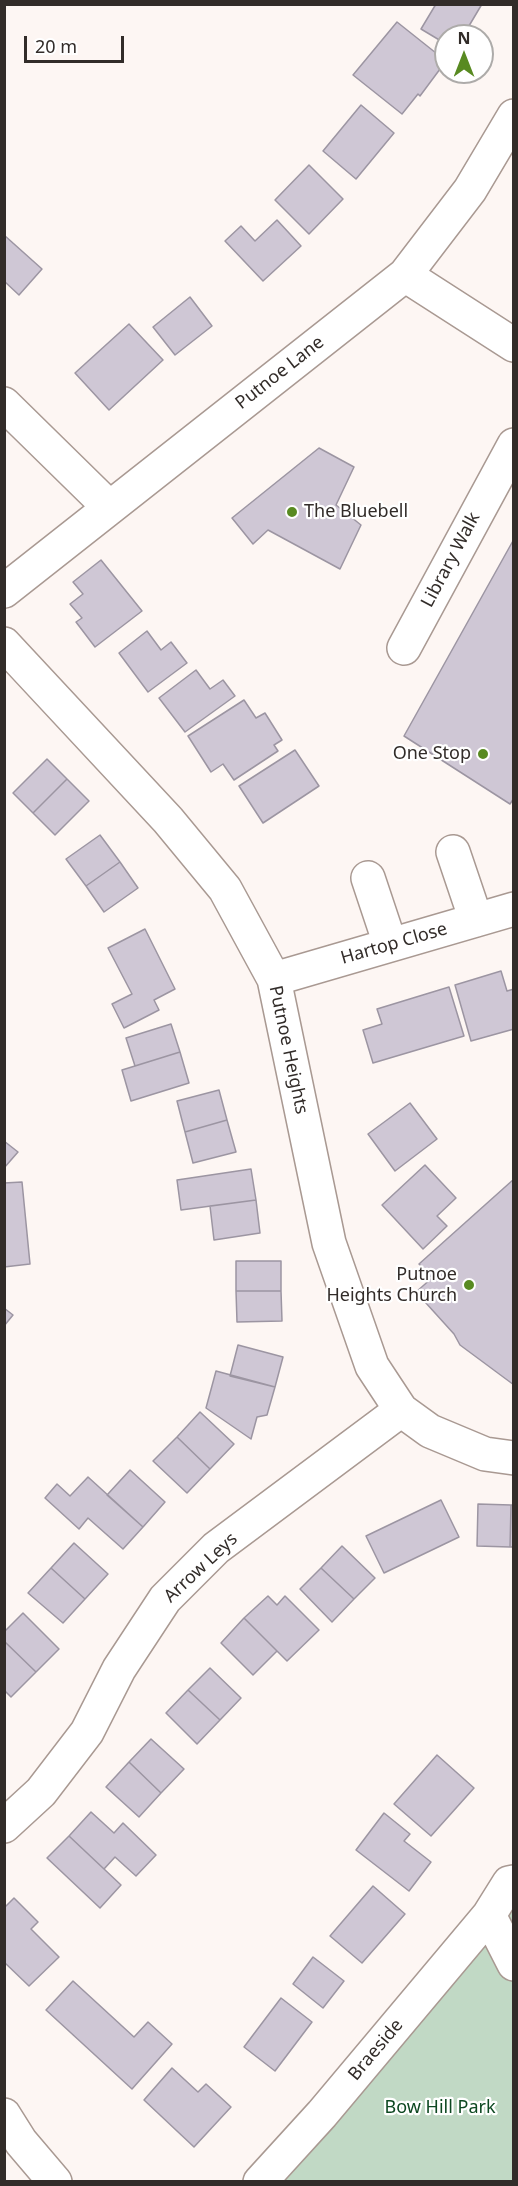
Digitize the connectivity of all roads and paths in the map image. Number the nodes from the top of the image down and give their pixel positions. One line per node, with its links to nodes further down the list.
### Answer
1 (513, 116): 2 (street, Putnoe Lane)
2 (405, 275): 3 (street); 6 (street, Putnoe Lane)
3 (513, 345)
4 (4, 404): 6 (street)
5 (508, 465): 9 (street, Library Walk)
6 (109, 507): 7 (street, Putnoe Lane)
7 (4, 591)
8 (4, 644): 15 (street, Putnoe Heights)
9 (404, 648)
10 (453, 852): 13 (street)
11 (368, 878): 14 (street)
12 (513, 909): 13 (street, Hartop Close)
13 (476, 920): 14 (street, Hartop Close)
14 (390, 944): 15 (street, Hartop Close)
15 (274, 979): 16 (street, Putnoe Heights)
16 (401, 1410): 17 (street, Putnoe Heights); 18 (street, Arrow Leys)
17 (513, 1458)
18 (4, 1826)
19 (513, 1882): 20 (street, Braeside)
20 (489, 1916): 21 (street); 25 (street, Braeside)
21 (513, 1964)
22 (4, 2115): 23 (street)
23 (13, 2149): 24 (street)
24 (55, 2181)
25 (260, 2181)

